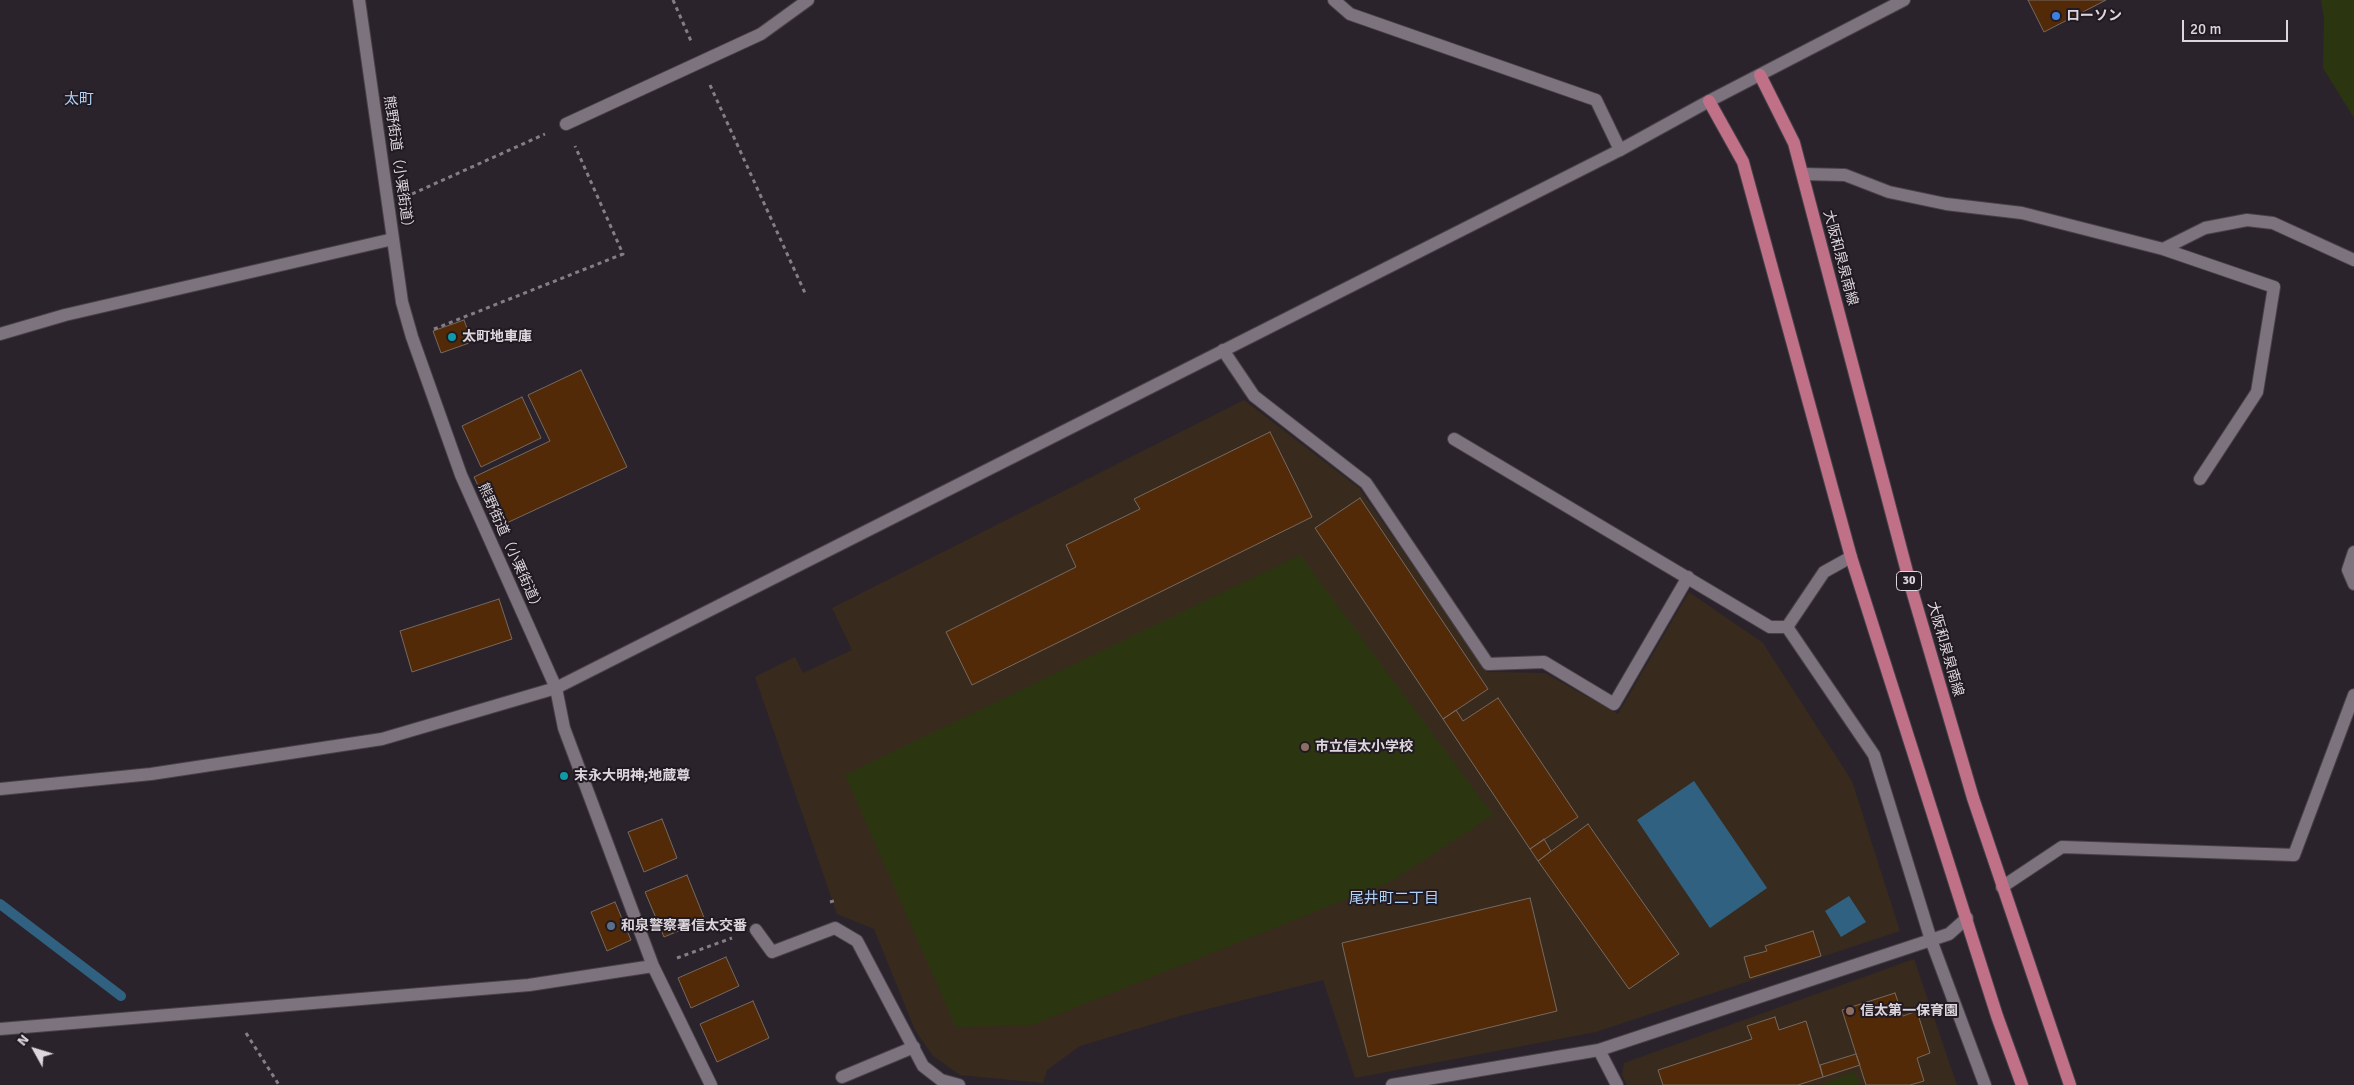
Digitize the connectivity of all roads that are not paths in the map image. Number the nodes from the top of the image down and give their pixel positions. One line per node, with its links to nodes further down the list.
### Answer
1 (359, 0): 10 (street, 熊野街道（小栗街道）)
2 (808, 0): 7 (street)
3 (1334, 0): 8 (street)
4 (1904, 0): 5 (street)
5 (1760, 75): 6 (street); 9 (main road, 大阪和泉泉南線 / 30)
6 (1709, 100): 8 (street); 18 (main road)
7 (566, 124)
8 (1620, 150): 14 (street)
9 (1803, 174): 11 (street); 25 (main road, 大阪和泉泉南線 / 30)
10 (393, 239): 13 (street); 22 (street, 熊野街道（小栗街道）)
11 (2163, 249): 12 (street); 16 (street)
12 (2354, 260)
13 (0, 334)
14 (1223, 350): 19 (street); 22 (street)
15 (1454, 438): 19 (street)
16 (2200, 479)
17 (2354, 552): 20 (street)
18 (1850, 557): 21 (street); 26 (main road)
19 (1688, 578): 21 (street)
20 (2354, 584)
21 (1787, 627): 28 (street)
22 (556, 688): 24 (street); 29 (street, 熊野街道（小栗街道）)
23 (2354, 696): 25 (street)
24 (0, 789)
25 (2002, 887): 40 (main road, 大阪和泉泉南線 / 30)
26 (1967, 918): 28 (street); 39 (main road)
27 (756, 930): 31 (street)
28 (1931, 940): 32 (street); 38 (street)
29 (653, 966): 30 (street); 34 (street, 熊野街道（小栗街道）)
30 (0, 1029)
31 (914, 1047): 33 (street); 35 (street)
32 (1599, 1050): 36 (street); 37 (street)
33 (842, 1077)
34 (711, 1085)
35 (959, 1085)
36 (1392, 1085)
37 (1617, 1085)
38 (1985, 1085)
39 (2022, 1085)
40 (2070, 1085)

